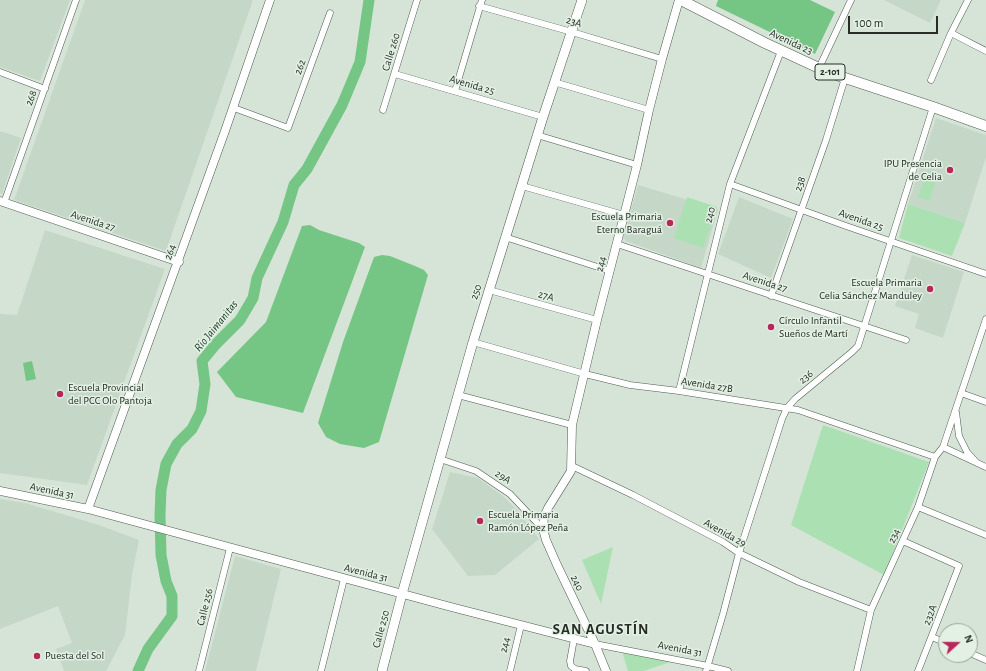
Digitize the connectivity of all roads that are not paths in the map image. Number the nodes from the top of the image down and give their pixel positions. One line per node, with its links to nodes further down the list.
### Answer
1 (76, 0): 21 (street, 268)
2 (270, 0): 24 (street, 264)
3 (417, 0): 17 (street, Calle 260)
4 (582, 0): 10 (main road, 250)
5 (680, 0): 12 (main road, Avenida 23 / 2-101); 14 (street, 244)
6 (851, 0): 15 (street)
7 (968, 0): 11 (street)
8 (480, 3): 10 (street, 23A); 22 (street)
9 (330, 13): 24 (street, 262)
10 (572, 32): 14 (street, 23A); 20 (main road, 250)
11 (951, 33): 13 (street); 19 (street)
12 (781, 51): 15 (main road, Avenida 23 / 2-101); 31 (street, 240)
13 (986, 51)
14 (662, 59): 26 (street, 244)
15 (819, 68): 18 (main road, Avenida 23 / 2-101)
16 (0, 72): 21 (street)
17 (395, 74): 22 (street, Avenida 25); 25 (street, Calle 260)
18 (845, 78): 23 (main road, Avenida 23 / 2-101); 34 (street, 238)
19 (931, 80)
20 (554, 82): 26 (street); 27 (main road, 250)
21 (45, 89): 33 (street, 268)
22 (455, 90): 27 (street, Avenida 25)
23 (933, 107): 28 (main road, Avenida 23 / 2-101); 37 (street, 236)
24 (234, 108): 39 (street, 264)
25 (383, 110)
26 (649, 110): 30 (street, 244)
27 (543, 116): 29 (main road, 250)
28 (986, 126)
29 (537, 135): 30 (street); 32 (main road, 250)
30 (637, 164): 35 (street, 244)
31 (730, 184): 34 (street, Avenida 25); 41 (street, 240)
32 (522, 186): 35 (street); 36 (main road, 250)
33 (2, 202): 39 (street, Avenida 27)
34 (802, 210): 37 (street, Avenida 25); 44 (street, 238)
35 (624, 216): 38 (street, 244)
36 (505, 236): 40 (street); 43 (main road, 250)
37 (891, 241): 42 (street, Avenida 25); 47 (street, 236)
38 (617, 244): 40 (street, 244); 41 (street, Avenida 27)
39 (179, 262): 67 (street, 264)
40 (610, 271): 45 (street, 244)
41 (707, 274): 44 (street, Avenida 27); 52 (street, 240)
42 (986, 274)
43 (489, 290): 45 (street, 27A); 50 (main road, 250)
44 (771, 296): 47 (street, Avenida 27)
45 (597, 320): 51 (street, 244)
46 (986, 320): 48 (street, 234)
47 (864, 326): 49 (street, Avenida 27); 56 (street, 236)
48 (984, 333): 53 (street, 234)
49 (906, 340)
50 (473, 342): 51 (street, Avenida 27B); 54 (main road, 250)
51 (585, 374): 52 (street, Avenida 27B); 58 (street, 244)
52 (679, 391): 56 (street, Avenida 27B)
53 (961, 393): 55 (street); 57 (street, 234)
54 (458, 395): 58 (street); 61 (main road, 250)
55 (986, 402)
56 (787, 408): 60 (street, Avenida 27B); 72 (street, 236)
57 (955, 411): 59 (street, 234); 62 (street, 234)
58 (572, 425): 63 (street, 244)
59 (943, 448): 60 (street, 234); 62 (street)
60 (935, 457): 66 (street, 234)
61 (440, 459): 68 (street, 29A); 74 (main road, 250)
62 (977, 463): 64 (street)
63 (572, 466): 68 (street, 244); 72 (street, Avenida 29)
64 (986, 467)
65 (0, 491): 67 (street, Avenida 31)
66 (918, 507): 69 (street); 70 (street, 234)
67 (88, 509): 71 (street, Avenida 31)
68 (543, 529): 80 (street, 240)
69 (986, 535)
70 (903, 541): 75 (street, 234); 77 (street, 232A)
71 (230, 548): 73 (street, Avenida 31); 82 (street, Calle 256)
72 (739, 553): 75 (street, Avenida 29); 81 (street, 236)
73 (344, 579): 74 (street, Avenida 31); 83 (street)
74 (402, 594): 76 (street, Avenida 31); 84 (main road, Calle 250)
75 (871, 610): 89 (street, 234)
76 (521, 625): 78 (street, Avenida 31); 85 (street, 244)
77 (932, 637): 79 (street); 90 (street, 232A)
78 (574, 639): 80 (street, Avenida 31); 86 (street)
79 (938, 640)
80 (595, 644): 81 (street, Avenida 31); 87 (street, 240)
81 (707, 668): 88 (street, Avenida 31)
82 (199, 671)
83 (321, 671)
84 (382, 671)
85 (510, 671)
86 (586, 671)
87 (606, 671)
88 (728, 671)
89 (858, 671)
90 (918, 671)

